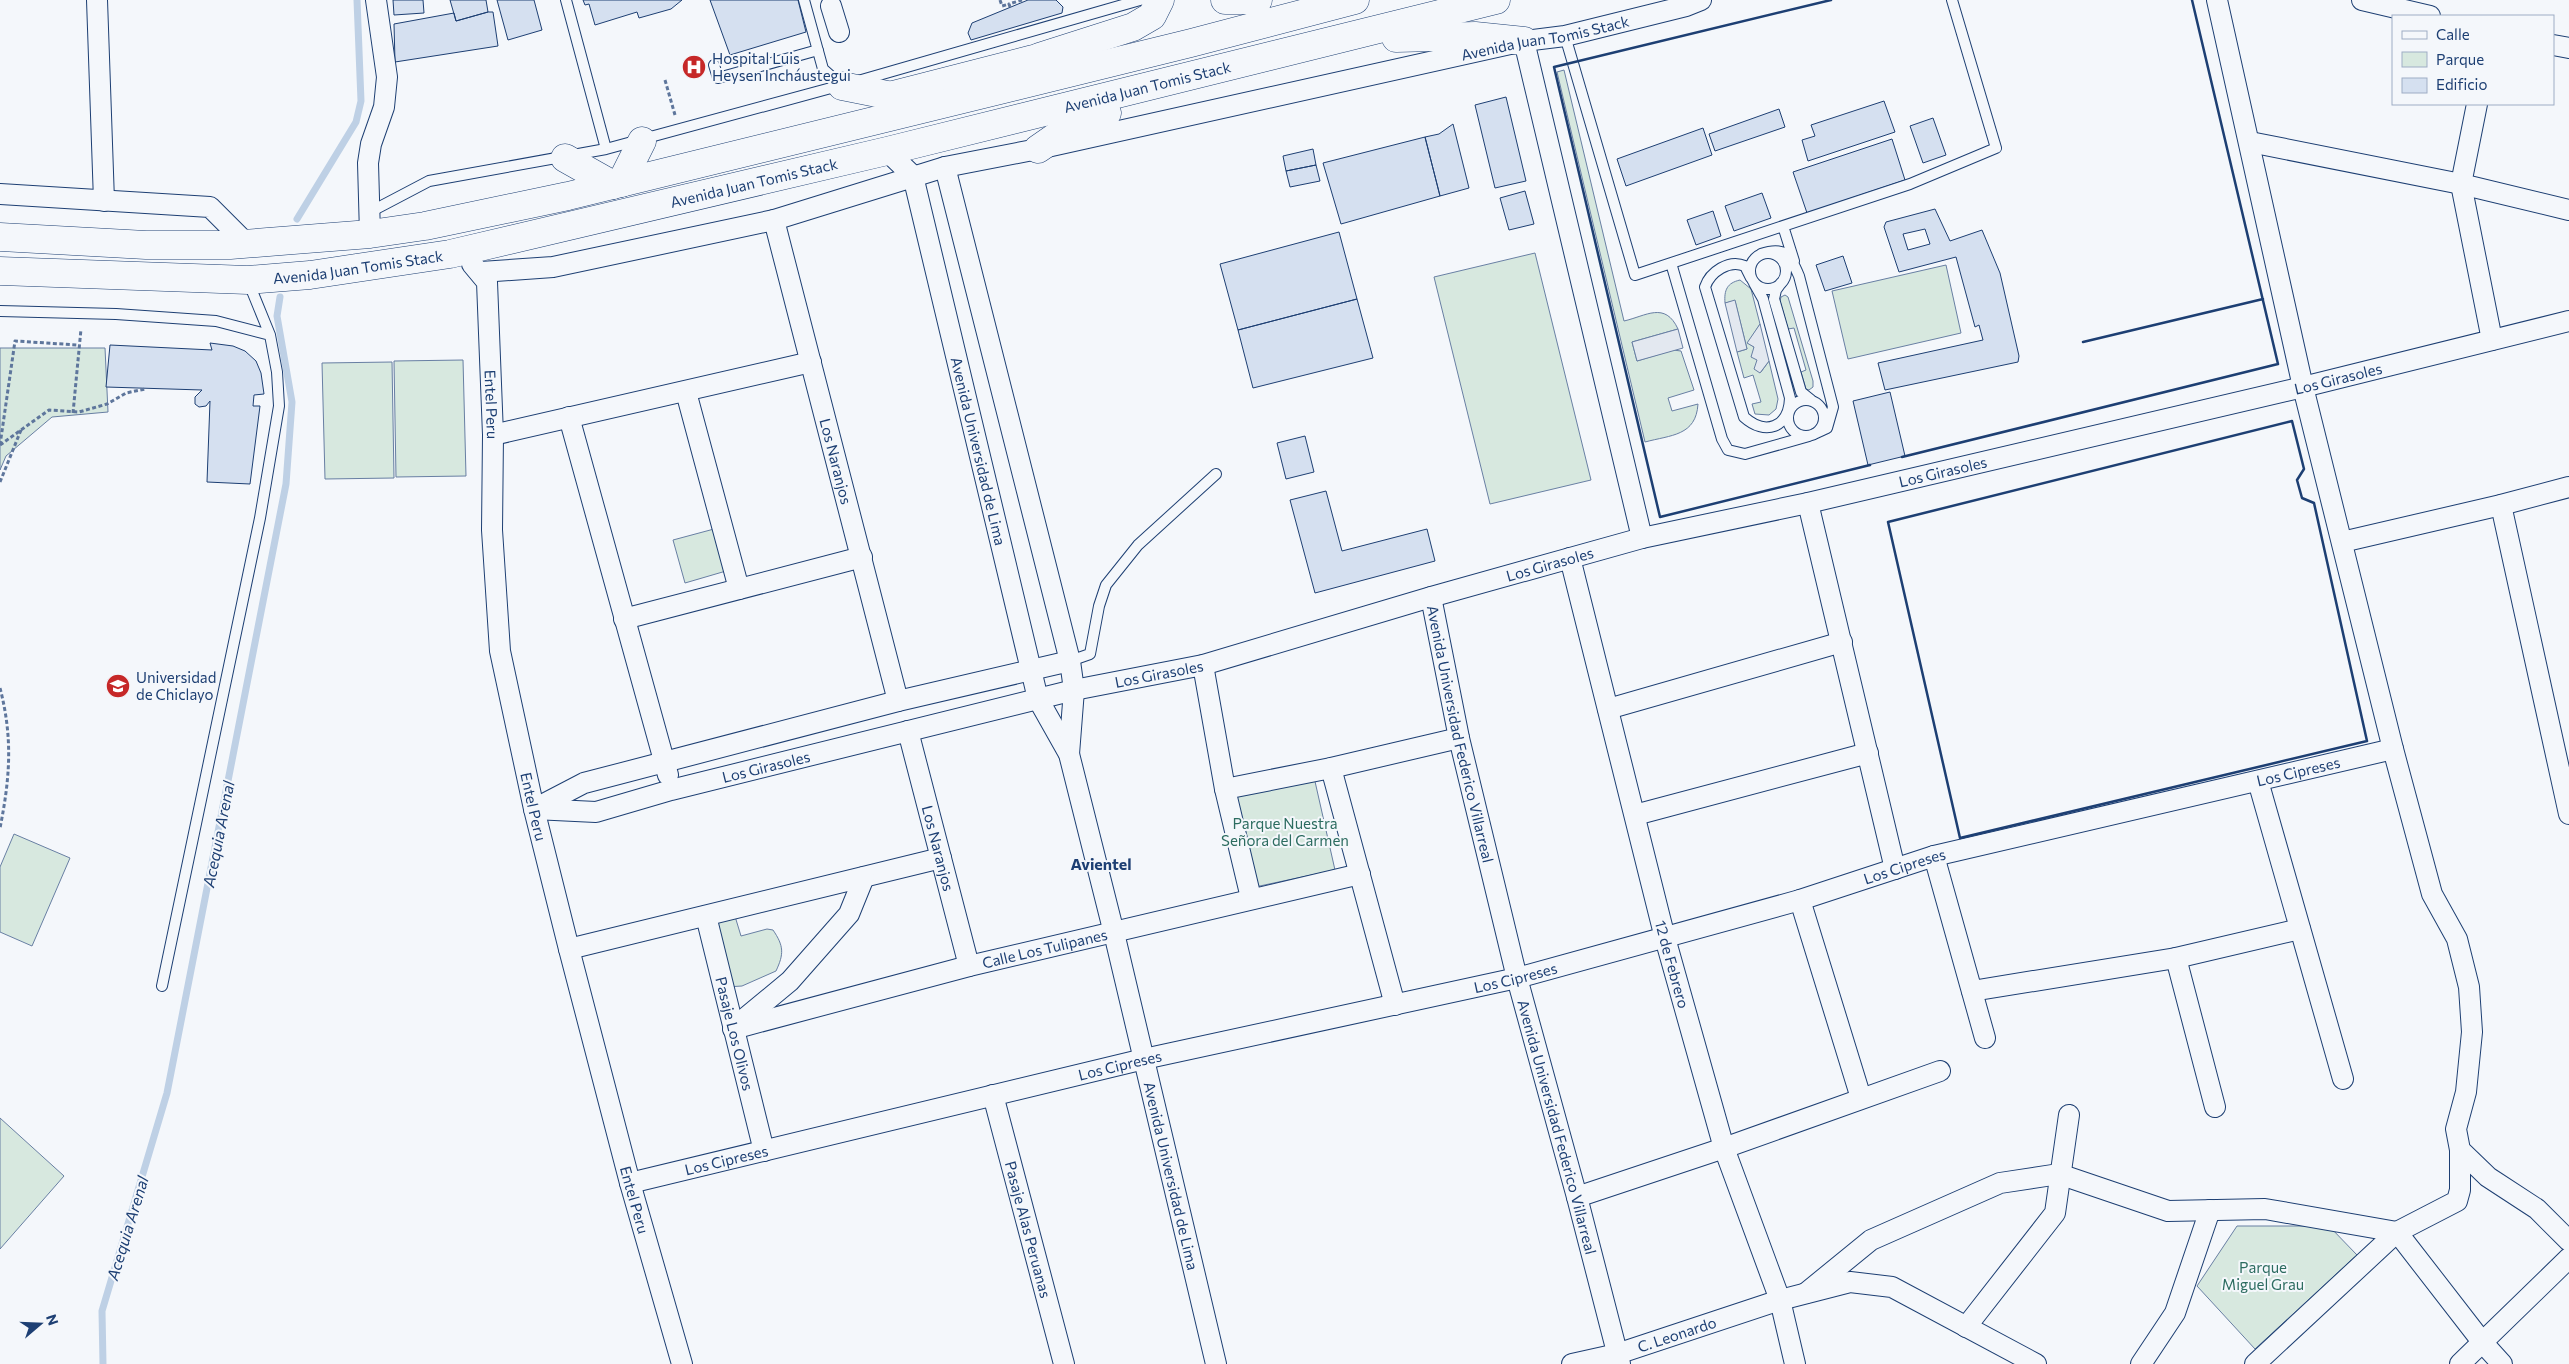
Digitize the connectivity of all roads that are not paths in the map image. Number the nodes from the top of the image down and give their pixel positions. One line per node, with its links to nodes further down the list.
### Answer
1 (97, 0): 44 (street)
2 (376, 0): 47 (street)
3 (566, 0): 35 (lane)
4 (804, 0): 24 (lane)
5 (1140, 0): 28 (lane)
6 (1160, 0): 25 (main road)
7 (1225, 0): 8 (main road)
8 (1258, 0)
9 (1308, 0): 15 (main road)
10 (1496, 0): 21 (main road, Avenida Juan Tomis Stack)
11 (1701, 0): 19 (street, Avenida Juan Tomis Stack)
12 (1952, 0): 48 (lane)
13 (2216, 0): 34 (street)
14 (2362, 0): 17 (street)
15 (1348, 2): 29 (main road, Avenida Juan Tomis Stack)
16 (831, 6): 18 (street)
17 (2426, 15)
18 (839, 32)
19 (1565, 36): 20 (street, Avenida Juan Tomis Stack); 53 (lane)
20 (1524, 42): 21 (main road); 36 (street, Avenida Juan Tomis Stack); 78 (street)
21 (1322, 44): 26 (main road, Avenida Juan Tomis Stack)
22 (2554, 45): 23 (street)
23 (2569, 48)
24 (818, 50): 27 (lane); 28 (lane)
25 (1039, 57): 29 (main road); 30 (main road)
26 (1260, 60): 36 (main road); 37 (main road, Avenida Juan Tomis Stack)
27 (714, 65)
28 (842, 86): 30 (main road); 33 (lane)
29 (1001, 89): 31 (main road, Avenida Juan Tomis Stack)
30 (893, 95): 31 (main road)
31 (935, 105): 41 (main road, Avenida Juan Tomis Stack)
32 (2477, 105): 42 (street)
33 (642, 141): 35 (lane); 41 (main road)
34 (2250, 142): 42 (street); 67 (street)
35 (606, 149): 38 (lane)
36 (1038, 149): 39 (street, Avenida Juan Tomis Stack)
37 (887, 151): 40 (street); 51 (main road, Avenida Juan Tomis Stack)
38 (565, 158): 41 (main road); 47 (lane)
39 (945, 167): 40 (street, Avenida Juan Tomis Stack); 86 (street, Avenida Universidad de Lima)
40 (913, 176): 46 (street, Avenida Juan Tomis Stack); 88 (street, Avenida Universidad de Lima)
41 (617, 184): 47 (main road, Avenida Juan Tomis Stack)
42 (2461, 184): 45 (street); 65 (street)
43 (0, 194): 44 (street)
44 (104, 201): 50 (street)
45 (2569, 210)
46 (774, 220): 55 (street, Avenida Juan Tomis Stack); 66 (street, Los Naranjos)
47 (370, 223): 50 (main road, Avenida Juan Tomis Stack)
48 (1783, 226): 53 (lane); 57 (lane)
49 (0, 237): 50 (main road, Avenida Juan Tomis Stack)
50 (247, 244)
51 (450, 254): 55 (street); 59 (main road, Avenida Juan Tomis Stack)
52 (1761, 254): 57 (lane); 60 (lane); 61 (lane)
53 (1671, 263): 73 (lane)
54 (0, 271): 56 (main road, Avenida Juan Tomis Stack)
55 (481, 272): 72 (street, Entel Peru)
56 (33, 273): 58 (main road); 59 (main road, Avenida Juan Tomis Stack)
57 (1799, 276): 73 (lane)
58 (0, 277)
59 (248, 280): 64 (lane)
60 (1753, 281): 61 (lane); 70 (lane); 70 (lane)
61 (1781, 283): 69 (lane)
62 (0, 310): 64 (lane)
63 (2569, 322): 65 (street, Los Girasoles)
64 (270, 335): 121 (lane)
65 (2492, 340): 67 (street, Los Girasoles)
66 (811, 362): 68 (street); 80 (street, Los Naranjos)
67 (2303, 387): 76 (street, Los Girasoles); 79 (street)
68 (686, 392): 71 (street); 82 (street)
69 (1811, 400): 70 (lane); 73 (lane)
70 (1788, 413): 73 (lane)
71 (569, 418): 72 (street); 84 (street)
72 (493, 435): 103 (street, Entel Peru)
73 (1812, 435)
74 (1216, 474): 86 (lane)
75 (2569, 486): 77 (street)
76 (1808, 503): 78 (street, Los Girasoles); 85 (street)
77 (2501, 505): 79 (street); 104 (street)
78 (1642, 538): 81 (street, Los Girasoles)
79 (2342, 542): 95 (street)
80 (862, 557): 82 (street); 91 (street, Los Naranjos)
81 (1570, 558): 83 (street, Los Girasoles); 92 (street, 12 de Febrero)
82 (739, 589): 84 (street)
83 (1431, 597): 87 (street, Los Girasoles); 94 (street, Avenida Universidad Federico Villarreal)
84 (624, 619): 98 (street)
85 (1842, 642): 92 (street); 96 (street)
86 (1070, 661): 88 (street); 89 (street, Avenida Universidad de Lima)
87 (1202, 665): 89 (street, Los Girasoles); 101 (street)
88 (1032, 670): 90 (street, Avenida Universidad de Lima); 91 (street)
89 (1074, 690): 90 (street, Los Girasoles); 97 (street, Avenida Universidad de Lima)
90 (1038, 699): 93 (street, Los Girasoles); 97 (street, Avenida Universidad de Lima)
91 (898, 701): 98 (street)
92 (1608, 709): 105 (street, 12 de Febrero)
93 (908, 731): 102 (street, Los Girasoles); 107 (street, Los Naranjos)
94 (1459, 738): 99 (street); 120 (street, Avenida Universidad Federico Villarreal)
95 (2393, 749): 100 (street, Los Cipreses); 134 (street)
96 (1868, 753): 105 (street); 108 (street)
97 (1069, 754): 115 (street, Avenida Universidad de Lima)
98 (666, 762): 102 (street); 103 (street)
99 (1330, 768): 101 (street); 109 (street)
100 (2258, 781): 106 (street, Los Cipreses); 114 (street)
101 (1226, 789): 111 (street)
102 (671, 790): 103 (street, Los Girasoles)
103 (534, 809): 117 (street, Entel Peru)
104 (2569, 814)
105 (1634, 815): 116 (street, 12 de Febrero)
106 (1934, 856): 108 (street, Los Cipreses); 122 (street)
107 (941, 858): 110 (street); 119 (street, Los Naranjos)
108 (1895, 869): 112 (street, Los Cipreses)
109 (1360, 874): 111 (street, Calle Los Tulipanes); 123 (street)
110 (864, 877): 113 (street); 124 (street)
111 (1251, 898): 115 (street, Calle Los Tulipanes)
112 (1800, 900): 116 (street, Los Cipreses); 130 (street)
113 (706, 916): 117 (street); 124 (street, Pasaje Los Olivos)
114 (2300, 929): 118 (street); 128 (street)
115 (1114, 933): 119 (street, Calle Los Tulipanes); 126 (street, Avenida Universidad de Lima)
116 (1665, 938): 120 (street, Los Cipreses); 133 (street, 12 de Febrero)
117 (569, 949): 137 (street, Entel Peru)
118 (2176, 958): 122 (street); 131 (street)
119 (969, 966): 124 (street, Calle Los Tulipanes)
120 (1517, 978): 123 (street, Los Cipreses); 138 (street, Avenida Universidad Federico Villarreal)
121 (162, 986)
122 (1972, 991): 125 (street)
123 (1395, 1005): 126 (street, Los Cipreses)
124 (733, 1029): 135 (street, Pasaje Los Olivos)
125 (1985, 1038)
126 (1144, 1059): 129 (street, Los Cipreses); 150 (street, Avenida Universidad de Lima)
127 (1940, 1071): 130 (street)
128 (2343, 1079)
129 (993, 1095): 135 (street, Los Cipreses); 149 (street, Pasaje Alas Peruanas)
130 (1861, 1098): 133 (street)
131 (2215, 1107)
132 (2068, 1115): 136 (street)
133 (1724, 1148): 138 (street); 144 (street, 12 de Febrero)
134 (2460, 1150): 140 (street); 141 (street)
135 (764, 1151): 137 (street, Los Cipreses)
136 (2059, 1174): 139 (street); 143 (street); 145 (street)
137 (630, 1183): 148 (street, Entel Peru)
138 (1577, 1196): 147 (street, Avenida Universidad Federico Villarreal)
139 (2210, 1210): 140 (street); 154 (street)
140 (2398, 1232): 146 (street); 155 (street)
141 (2569, 1241)
142 (2569, 1258): 146 (street)
143 (1806, 1293): 144 (street, C. Leonardo); 145 (street, C. Leonardo)
144 (1780, 1300): 147 (street, C. Leonardo); 152 (street, 12 de Febrero)
145 (1966, 1327): 153 (street, C. Leonardo)
146 (2483, 1343): 156 (street); 157 (street)
147 (1618, 1359): 151 (street, C. Leonardo)
148 (682, 1364)
149 (1064, 1364)
150 (1216, 1364)
151 (1572, 1364)
152 (1795, 1364)
153 (2036, 1364)
154 (2141, 1364)
155 (2256, 1364)
156 (2460, 1364)
157 (2502, 1364)

